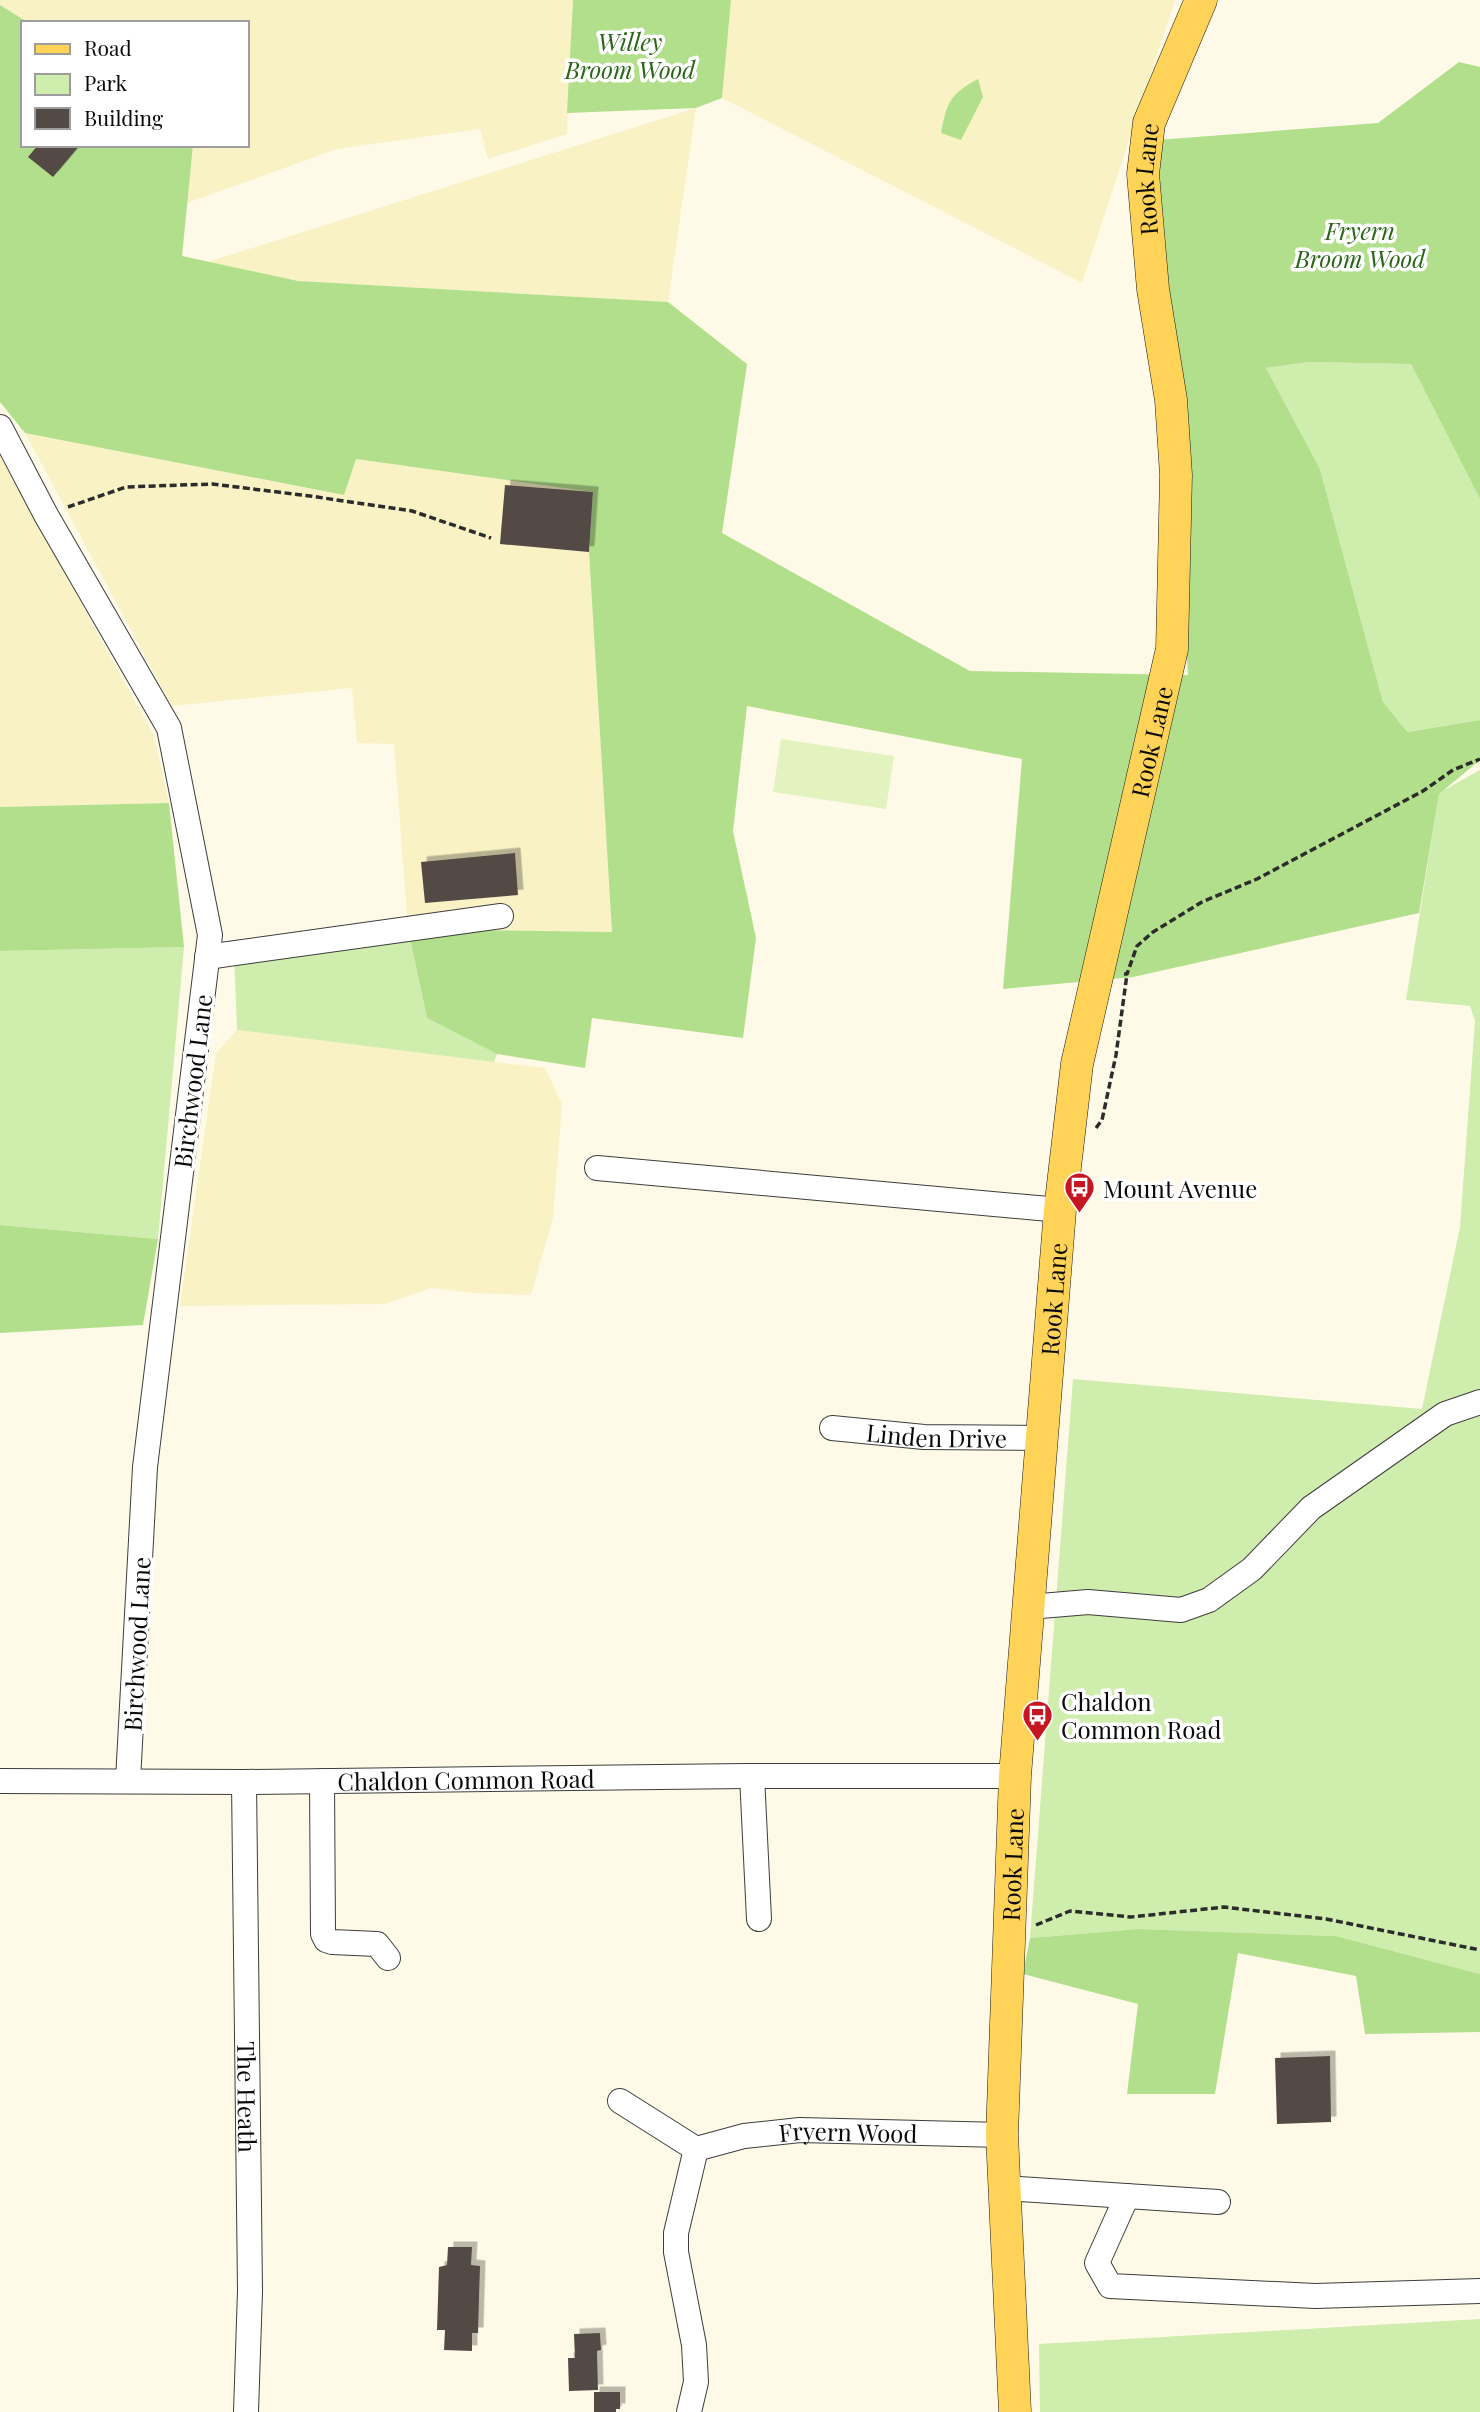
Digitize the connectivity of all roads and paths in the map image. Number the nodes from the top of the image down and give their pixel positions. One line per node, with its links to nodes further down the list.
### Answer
1 (1201, 0): 8 (main road, Rook Lane)
2 (0, 427): 3 (street, Birchwood Lane)
3 (46, 515): 4 (path); 7 (street, Birchwood Lane)
4 (491, 538)
5 (1480, 759): 8 (path)
6 (501, 916): 7 (street)
7 (207, 957): 18 (street, Birchwood Lane)
8 (1113, 973): 9 (main road, Rook Lane); 9 (path)
9 (1068, 1144): 11 (main road, Rook Lane)
10 (597, 1168): 11 (street)
11 (1060, 1210): 14 (main road, Rook Lane)
12 (1480, 1402): 15 (street)
13 (832, 1428): 14 (street, Linden Drive)
14 (1043, 1438): 15 (main road, Rook Lane)
15 (1029, 1607): 17 (main road, Rook Lane)
16 (752, 1776): 17 (street, Chaldon Common Road); 20 (street, Chaldon Common Road); 22 (street)
17 (1015, 1776): 23 (main road, Rook Lane)
18 (128, 1780): 19 (street, Chaldon Common Road); 21 (street, Chaldon Common Road)
19 (0, 1781)
20 (322, 1781): 21 (street, Chaldon Common Road); 25 (street)
21 (244, 1782): 33 (street, The Heath)
22 (759, 1919)
23 (1010, 1924): 24 (path); 27 (main road, Rook Lane)
24 (1480, 1950)
25 (388, 1958)
26 (620, 2101): 28 (street)
27 (1002, 2135): 28 (street, Fryern Wood); 29 (main road, Rook Lane)
28 (696, 2148): 34 (street)
29 (1005, 2188): 30 (street); 35 (main road, Rook Lane)
30 (1127, 2196): 31 (street); 32 (street)
31 (1217, 2202)
32 (1480, 2291)
33 (246, 2412)
34 (689, 2412)
35 (1015, 2412)

